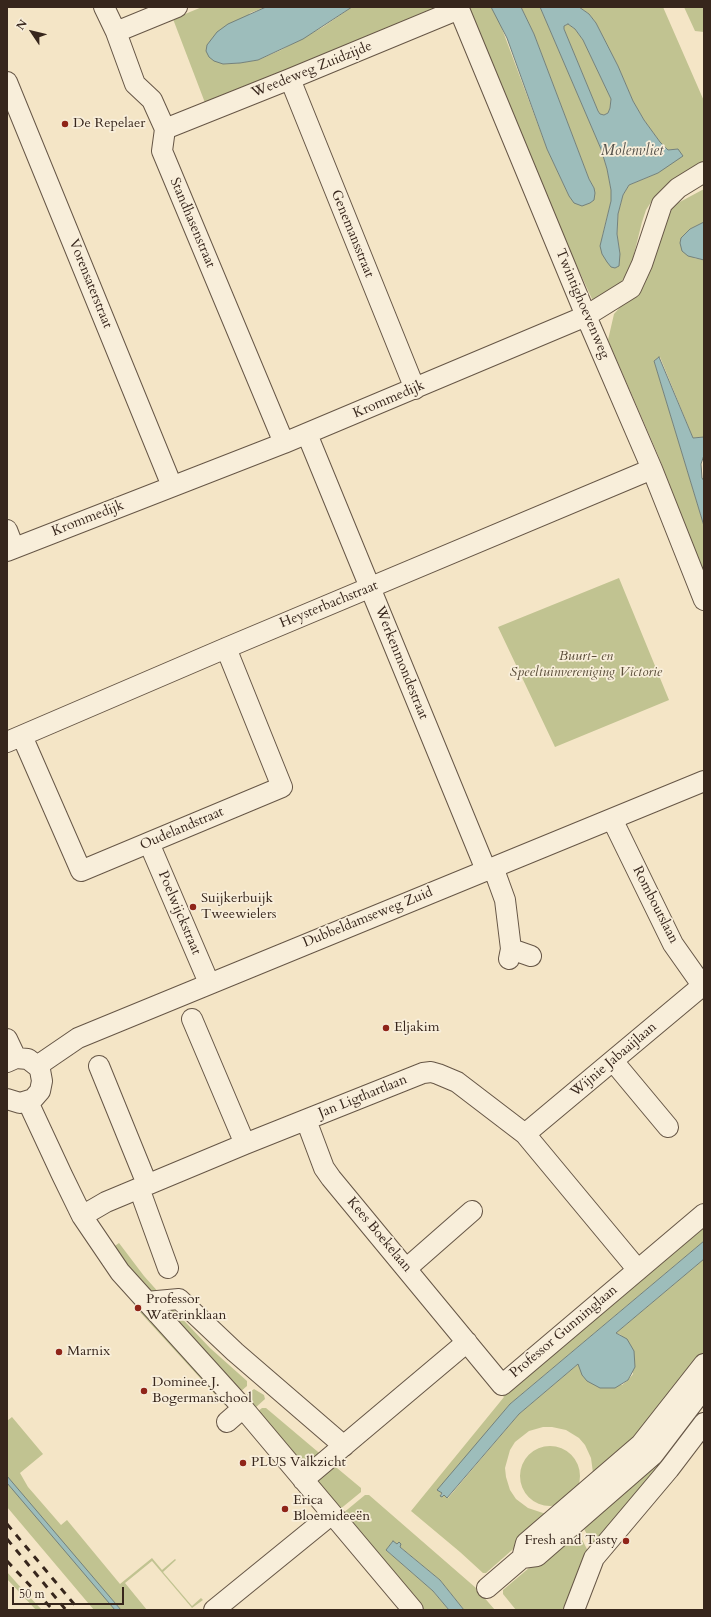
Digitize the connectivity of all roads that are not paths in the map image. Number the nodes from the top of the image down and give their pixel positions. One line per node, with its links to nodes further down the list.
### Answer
1 (104, 7): 4 (street)
2 (177, 7): 4 (street)
3 (459, 9): 5 (street, Weedeweg Zuidzijde); 9 (street, Twintighoevenweg)
4 (116, 32): 7 (street)
5 (290, 80): 7 (street, Weedeweg Zuidzijde); 10 (street, Genemansstraat)
6 (7, 82): 14 (street, Vorensaterstraat)
7 (165, 129): 12 (street, Standhasenstraat)
8 (704, 172): 9 (street, Krommedijk)
9 (586, 316): 10 (street, Krommedijk); 13 (street, Twintighoevenweg)
10 (415, 389): 11 (street, Krommedijk)
11 (307, 434): 12 (street, Krommedijk); 16 (street, Werkenmondestraat)
12 (284, 443): 14 (street, Krommedijk)
13 (652, 470): 16 (street, Heysterbachstraat); 17 (street, Twintighoevenweg)
14 (172, 486): 15 (street, Krommedijk)
15 (9, 543)
16 (370, 588): 18 (street, Heysterbachstraat); 23 (street, Werkenmondestraat)
17 (704, 600)
18 (226, 648): 19 (street, Heysterbachstraat); 22 (street, Oudelandstraat)
19 (15, 739): 22 (street, Oudelandstraat)
20 (704, 781): 21 (street, Dubbeldamseweg Zuid)
21 (612, 819): 23 (street, Dubbeldamseweg Zuid); 26 (street, Romboutslaan)
22 (149, 843): 25 (street, Poelwijckstraat)
23 (489, 868): 24 (street, Werkenmondestraat); 25 (street, Dubbeldamseweg Zuid)
24 (530, 956)
25 (209, 984): 31 (street, Dubbeldamseweg Zuid)
26 (703, 987): 30 (street, Wijnie Jabaaijlaan)
27 (192, 1019): 38 (street)
28 (7, 1039): 29 (street)
29 (12, 1060): 31 (street)
30 (613, 1061): 36 (street); 37 (street, Wijnie Jabaaijlaan)
31 (37, 1066): 34 (street)
32 (99, 1066): 39 (street)
33 (7, 1099): 34 (street)
34 (28, 1102): 42 (street)
35 (306, 1120): 37 (street, Jan Ligthartlaan); 38 (street, Jan Ligthartlaan); 44 (street, Kees Boekelaan)
36 (668, 1127)
37 (525, 1134): 45 (street)
38 (245, 1144): 39 (street, Jan Ligthartlaan)
39 (143, 1186): 42 (street, Jan Ligthartlaan); 43 (street)
40 (472, 1211): 44 (street)
41 (704, 1214): 45 (street, Professor Gunninglaan)
42 (82, 1216): 46 (street)
43 (166, 1264)
44 (407, 1268): 47 (street, Kees Boekelaan)
45 (638, 1270): 47 (street, Professor Gunninglaan)
46 (146, 1302): 50 (street); 53 (street)
47 (467, 1342): 53 (street)
48 (703, 1367): 56 (street)
49 (704, 1388): 56 (street)
50 (243, 1408): 51 (street); 54 (street)
51 (227, 1422)
52 (704, 1423): 60 (street)
53 (344, 1446): 54 (street)
54 (303, 1480): 55 (street)
55 (332, 1514): 58 (street); 59 (street)
56 (572, 1514): 57 (street)
57 (487, 1588)
58 (214, 1610)
59 (413, 1610)
60 (574, 1610)

